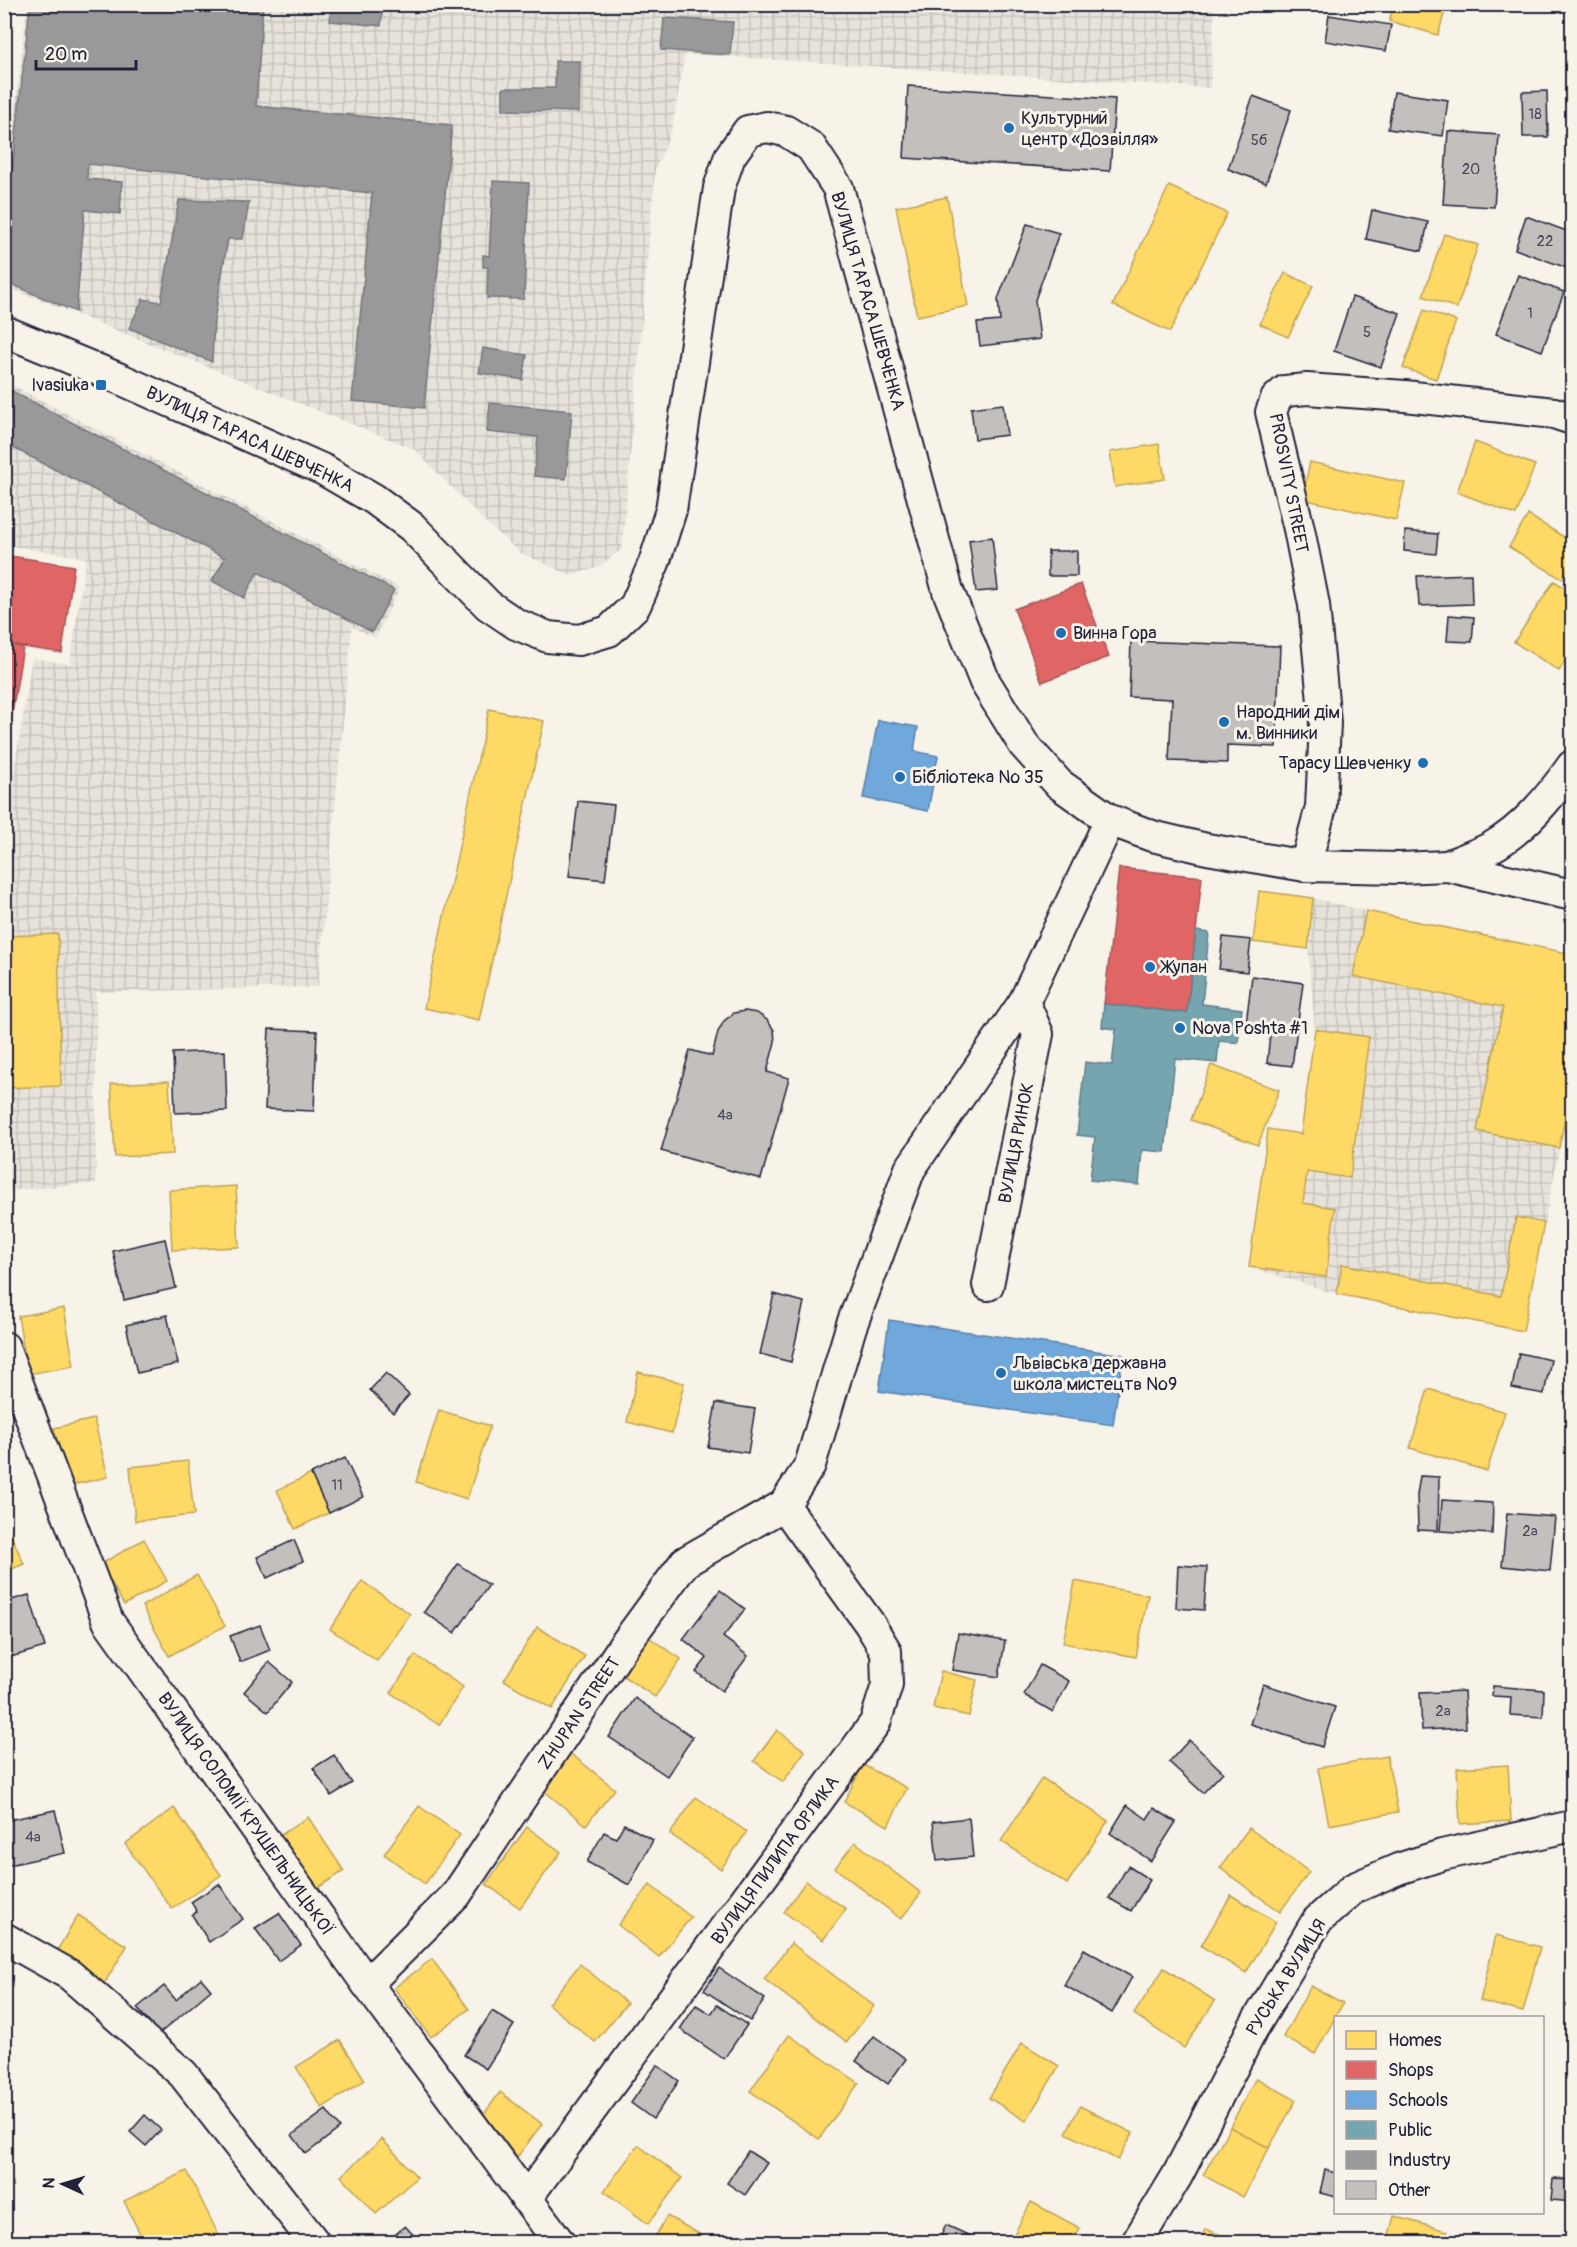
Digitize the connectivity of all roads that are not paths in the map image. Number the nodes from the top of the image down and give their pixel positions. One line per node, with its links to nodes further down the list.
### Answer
1 (4, 331): 4 (street, ВУЛИЦЯ ТАРАСА ШЕВЧЕНКА)
2 (1572, 419): 5 (street, PROSVITY STREET)
3 (1572, 766): 6 (street)
4 (1110, 820): 5 (street, ВУЛИЦЯ ТАРАСА ШЕВЧЕНКА); 8 (street, ZHUPAN STREET)
5 (1305, 866): 6 (street, ВУЛИЦЯ ТАРАСА ШЕВЧЕНКА)
6 (1447, 866): 7 (street, ВУЛИЦЯ ТАРАСА ШЕВЧЕНКА)
7 (1572, 895)
8 (1024, 1002): 9 (street, ВУЛИЦЯ РИНОК); 11 (street, ZHUPAN STREET)
9 (988, 1286)
10 (4, 1347): 14 (street, ВУЛИЦЯ СОЛОМІЇ КРУШЕЛЬНИЦЬКОЇ)
11 (784, 1505): 14 (street, ZHUPAN STREET); 15 (street, ВУЛИЦЯ ПИЛИПА ОРЛИКА)
12 (1572, 1826): 18 (street, РУСЬКА ВУЛИЦЯ)
13 (4, 1938): 16 (street)
14 (367, 1984): 15 (street, ВУЛИЦЯ СОЛОМІЇ КРУШЕЛЬНИЦЬКОЇ)
15 (526, 2199): 17 (street, ВУЛИЦЯ СОЛОМІЇ КРУШЕЛЬНИЦЬКОЇ)
16 (314, 2242)
17 (559, 2242)
18 (1137, 2242)

